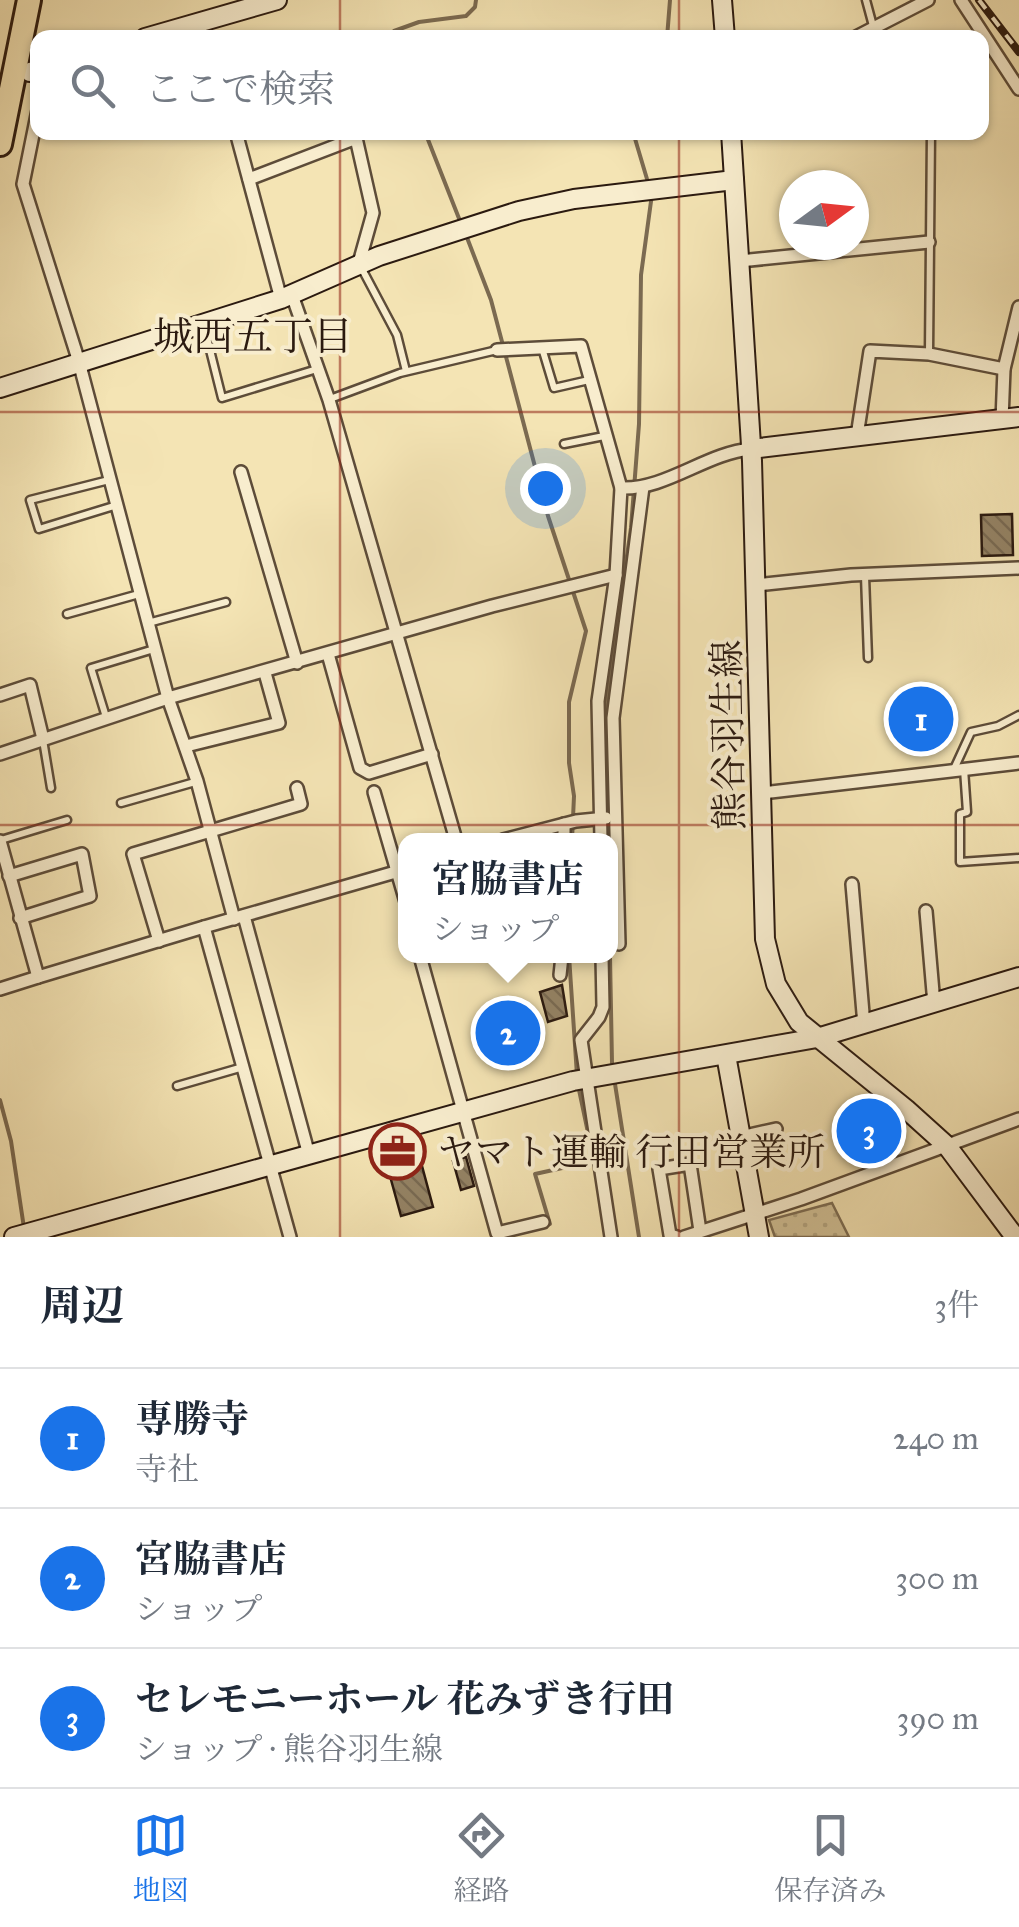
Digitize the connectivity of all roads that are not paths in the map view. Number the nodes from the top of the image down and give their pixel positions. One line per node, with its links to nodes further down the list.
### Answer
1 (29, 0): 20 (highway)
2 (722, 0): 9 (street)
3 (866, 0): 7 (lane)
4 (928, 0): 7 (street)
5 (960, 0): 11 (street)
6 (269, 1): 8 (street)
7 (873, 28): 10 (street)
8 (206, 29)
9 (724, 30)
10 (869, 30)
11 (980, 30)
12 (989, 44): 13 (street)
13 (1019, 89)
14 (32, 140): 32 (street)
15 (238, 140): 21 (street)
16 (351, 140): 21 (street)
17 (356, 140): 25 (street)
18 (732, 140): 22 (street, 熊谷羽生線)
19 (931, 140): 23 (lane)
20 (0, 144)
21 (249, 180): 26 (street)
22 (734, 180): 24 (street, 熊谷羽生線); 25 (street)
23 (928, 242): 24 (street); 31 (lane)
24 (740, 261): 43 (street, 熊谷羽生線)
25 (359, 263): 26 (street); 35 (lane)
26 (286, 297): 28 (street); 33 (street)
27 (1019, 307): 34 (street)
28 (204, 323): 32 (street); 33 (lane)
29 (542, 347): 30 (street); 36 (street); 36 (lane)
30 (497, 350): 35 (lane)
31 (929, 354): 34 (street); 41 (street)
32 (79, 362): 37 (street); 45 (street)
33 (317, 369): 38 (street)
34 (1004, 369): 39 (street)
35 (406, 371): 38 (lane)
36 (590, 380): 40 (street)
37 (0, 388)
38 (329, 400): 56 (street)
39 (1011, 418): 41 (street)
40 (604, 436): 42 (lane); 46 (street)
41 (857, 436): 43 (street)
42 (564, 444)
43 (751, 448): 46 (street); 51 (street, 熊谷羽生線)
44 (241, 472): 60 (street)
45 (110, 480): 47 (street); 47 (lane)
46 (633, 488): 50 (street); 78 (street)
47 (117, 505): 52 (street)
48 (1019, 568): 49 (street)
49 (864, 575): 51 (street); 59 (lane)
50 (616, 576): 56 (street); 78 (street)
51 (756, 585): 76 (street, 熊谷羽生線)
52 (140, 594): 54 (lane); 55 (street)
53 (226, 602): 55 (lane)
54 (66, 614)
55 (148, 624): 57 (street)
56 (398, 633): 58 (street); 69 (street)
57 (155, 649): 63 (street); 65 (lane)
58 (328, 654): 60 (street); 69 (street)
59 (868, 658)
60 (297, 663): 61 (street)
61 (265, 673): 63 (street); 67 (street)
62 (0, 695): 66 (street)
63 (168, 698): 65 (street); 67 (street)
64 (1019, 714): 71 (lane)
65 (106, 717): 66 (street)
66 (43, 738): 68 (street); 73 (lane)
67 (186, 746): 72 (street)
68 (0, 754)
69 (432, 754): 82 (street)
70 (1019, 764): 71 (street)
71 (959, 770): 76 (street); 88 (lane)
72 (196, 781): 77 (lane); 81 (street)
73 (52, 788)
74 (297, 788): 81 (street)
75 (374, 792): 89 (street)
76 (762, 793): 109 (street, 熊谷羽生線)
77 (122, 804)
78 (608, 818): 80 (street); 85 (street); 86 (street)
79 (67, 820): 87 (lane)
80 (570, 823): 83 (street); 84 (street)
81 (210, 830): 95 (street); 98 (street)
82 (454, 833)
83 (531, 833)
84 (566, 833)
85 (603, 833)
86 (609, 833)
87 (0, 841): 91 (street)
88 (1019, 858)
89 (398, 861)
90 (398, 871): 95 (street)
91 (9, 876): 94 (street); 94 (street)
92 (852, 884): 108 (street)
93 (926, 910): 107 (street)
94 (20, 918): 104 (street)
95 (239, 918): 96 (street); 119 (street)
96 (204, 928): 98 (street); 111 (street)
97 (618, 933): 99 (street)
98 (159, 941): 104 (street)
99 (619, 944)
100 (422, 963): 114 (street)
101 (561, 963): 103 (street)
102 (602, 963): 112 (street)
103 (560, 975)
104 (38, 977): 106 (street)
105 (1019, 978): 107 (street)
106 (0, 988)
107 (934, 1004): 108 (street)
108 (864, 1025): 109 (street)
109 (816, 1038): 110 (street); 118 (street, 熊谷羽生線)
110 (726, 1055): 112 (street); 117 (street)
111 (244, 1067): 113 (lane); 120 (street)
112 (580, 1080): 114 (street); 129 (street)
113 (177, 1086)
114 (464, 1111): 119 (street); 127 (street)
115 (1019, 1118): 118 (street)
116 (776, 1129): 117 (street)
117 (740, 1137): 121 (street)
118 (946, 1146): 121 (street); 132 (street, 熊谷羽生線)
119 (309, 1154): 120 (street)
120 (270, 1166): 123 (street); 128 (street)
121 (754, 1213): 124 (street); 131 (street)
122 (543, 1222): 125 (street)
123 (80, 1228): 126 (street)
124 (700, 1231): 130 (street); 130 (street)
125 (520, 1232): 127 (street)
126 (21, 1235)
127 (488, 1236)
128 (290, 1237)
129 (611, 1237)
130 (681, 1237)
131 (759, 1237)
132 (1016, 1237)

